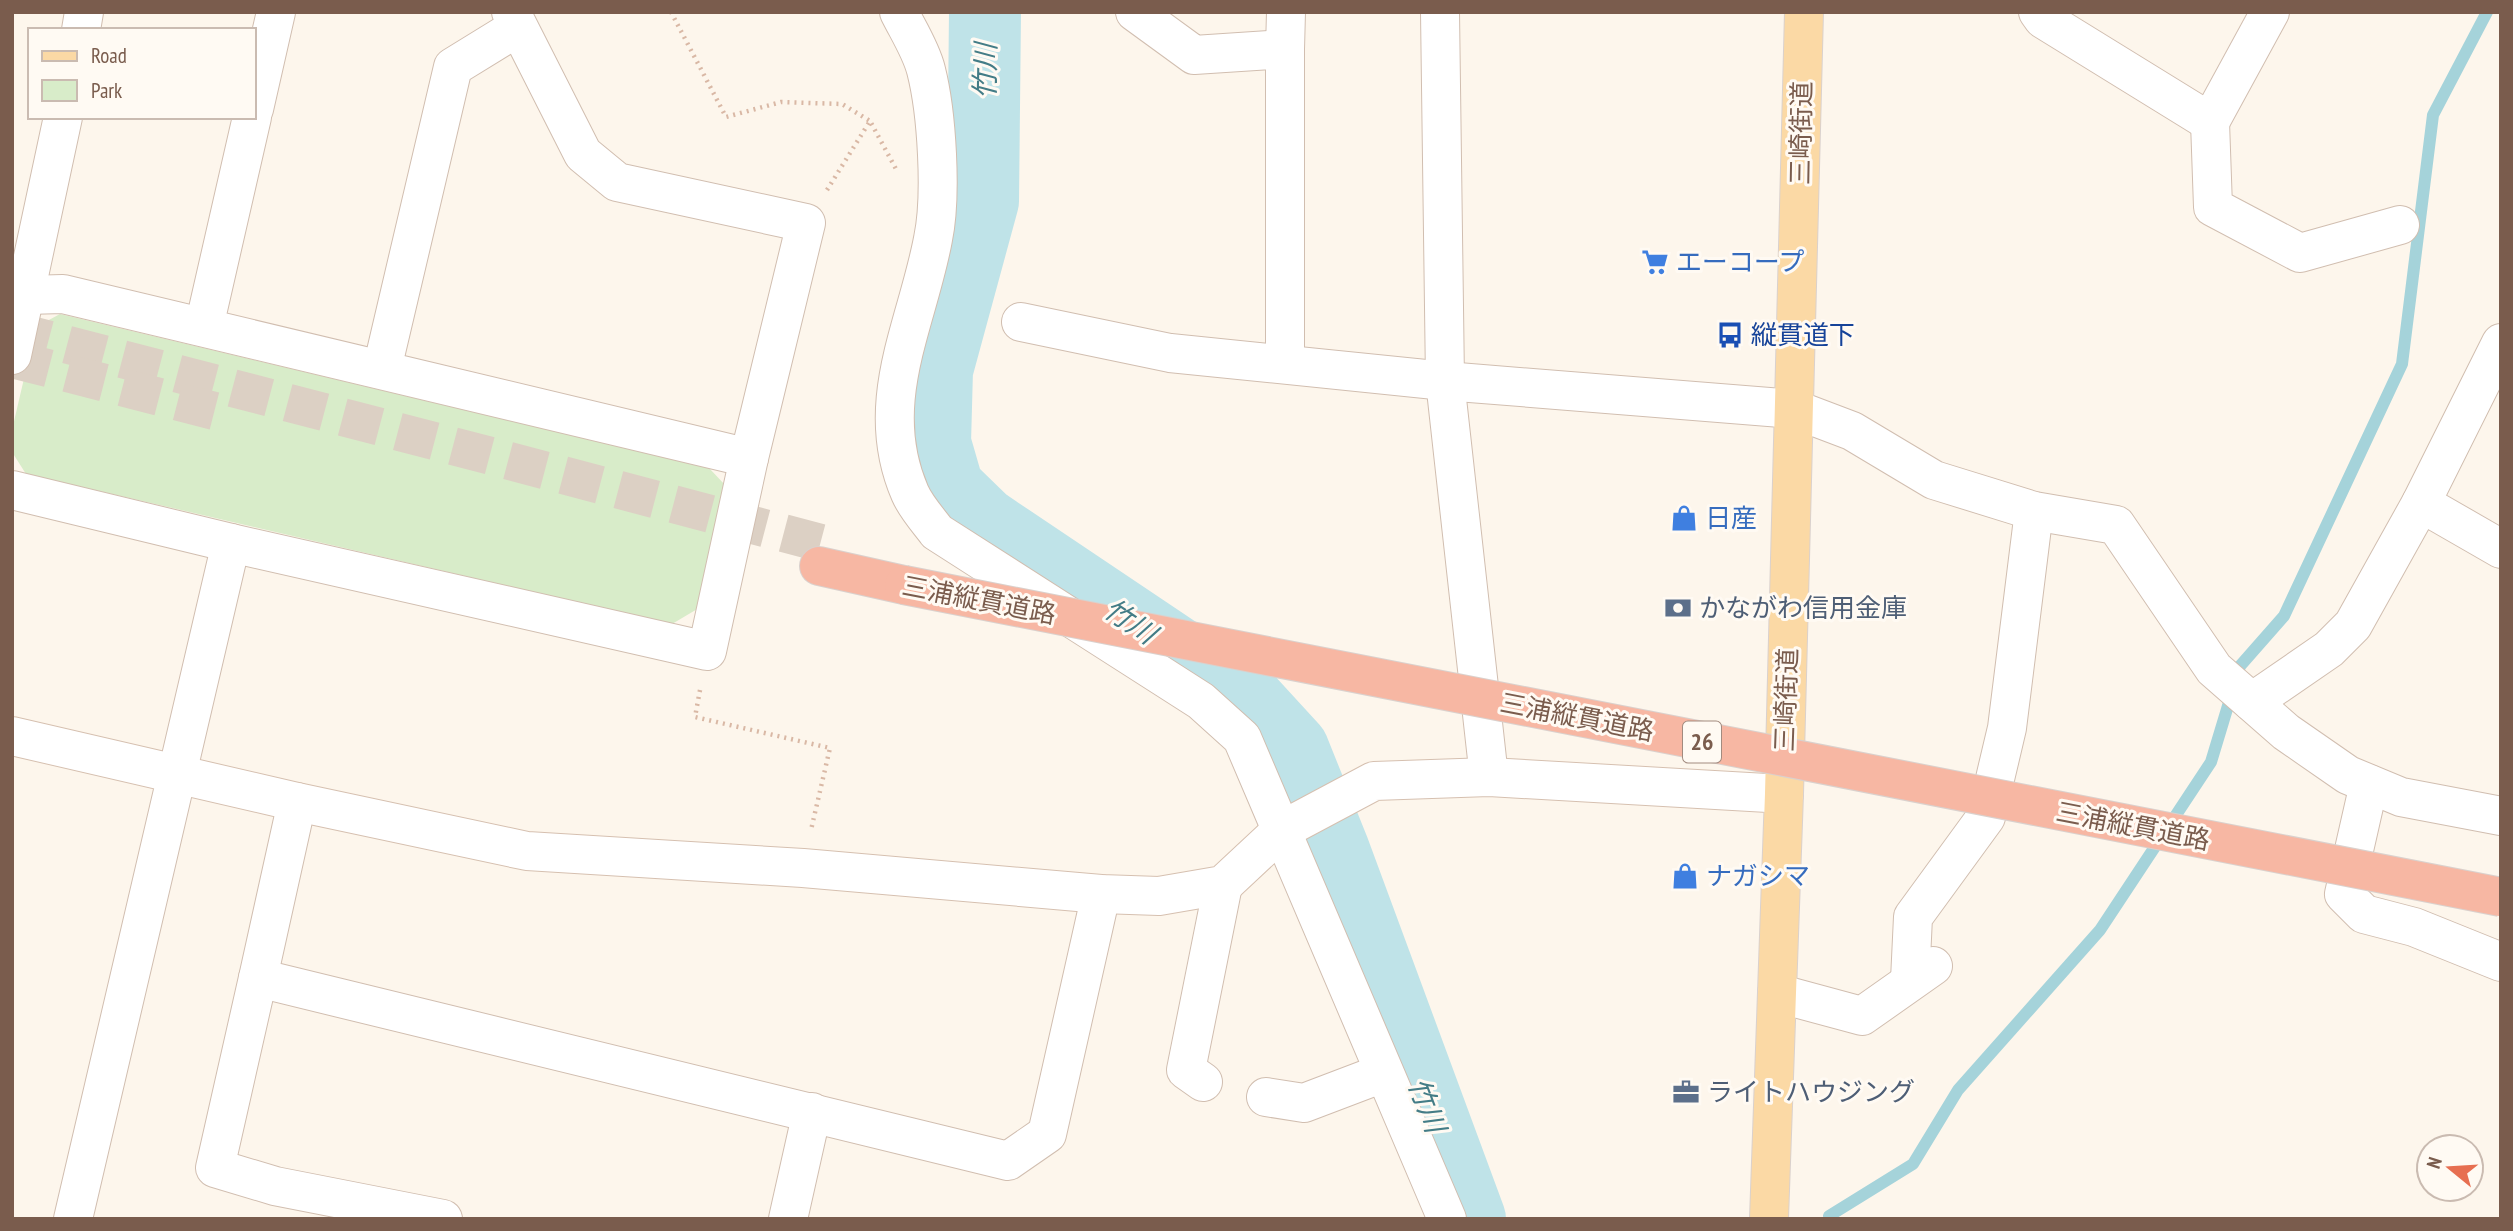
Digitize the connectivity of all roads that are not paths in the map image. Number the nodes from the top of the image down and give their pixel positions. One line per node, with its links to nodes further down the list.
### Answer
1 (276, 12): 10 (street)
2 (899, 12): 40 (street)
3 (1135, 12): 9 (street)
4 (1440, 12): 22 (street)
5 (1804, 12): 23 (main road, 三崎街道)
6 (2038, 12): 13 (street)
7 (2270, 12): 13 (street)
8 (515, 20): 21 (street); 24 (street)
9 (1285, 30): 20 (street)
10 (256, 100)
11 (63, 119): 15 (street)
12 (252, 119): 17 (street)
13 (2210, 122): 14 (street)
14 (2400, 225)
15 (19, 294): 17 (street); 18 (street)
16 (1021, 322): 20 (street)
17 (204, 327): 21 (street)
18 (12, 355)
19 (2497, 362): 26 (street)
20 (1284, 363): 22 (street)
21 (382, 369): 24 (street)
22 (1445, 381): 23 (street); 35 (street)
23 (1794, 409): 27 (street); 37 (main road, 三崎街道)
24 (749, 458): 28 (street)
25 (12, 490): 28 (street)
26 (2421, 503): 29 (street); 32 (street)
27 (2034, 511): 32 (street); 47 (street)
28 (231, 543): 34 (street)
29 (2501, 549)
30 (822, 555): 31 (highway, 三浦縦貫道路 / 26)
31 (906, 574): 41 (highway, 三浦縦貫道路 / 26); 44 (highway, 三浦縦貫道路 / 26, bridge)
32 (2252, 702): 36 (street)
33 (12, 736): 34 (street)
34 (176, 774): 38 (street); 53 (street)
35 (1489, 777): 37 (street); 40 (street)
36 (2369, 784): 39 (street); 45 (street)
37 (1784, 794): 47 (main road, 三崎街道)
38 (298, 802): 43 (street); 46 (street)
39 (2501, 816)
40 (1282, 830): 42 (street); 48 (street)
41 (2501, 874)
42 (1223, 885): 43 (street); 49 (street)
43 (1101, 894): 51 (street)
44 (2501, 897)
45 (2501, 962)
46 (258, 978): 51 (street); 52 (street)
47 (1777, 993): 57 (main road, 三崎街道)
48 (1383, 1073): 50 (street); 56 (street)
49 (1203, 1082)
50 (1266, 1097)
51 (812, 1112): 55 (street)
52 (284, 1202): 54 (street)
53 (74, 1219)
54 (443, 1219)
55 (788, 1219)
56 (1447, 1219)
57 (1769, 1219)

